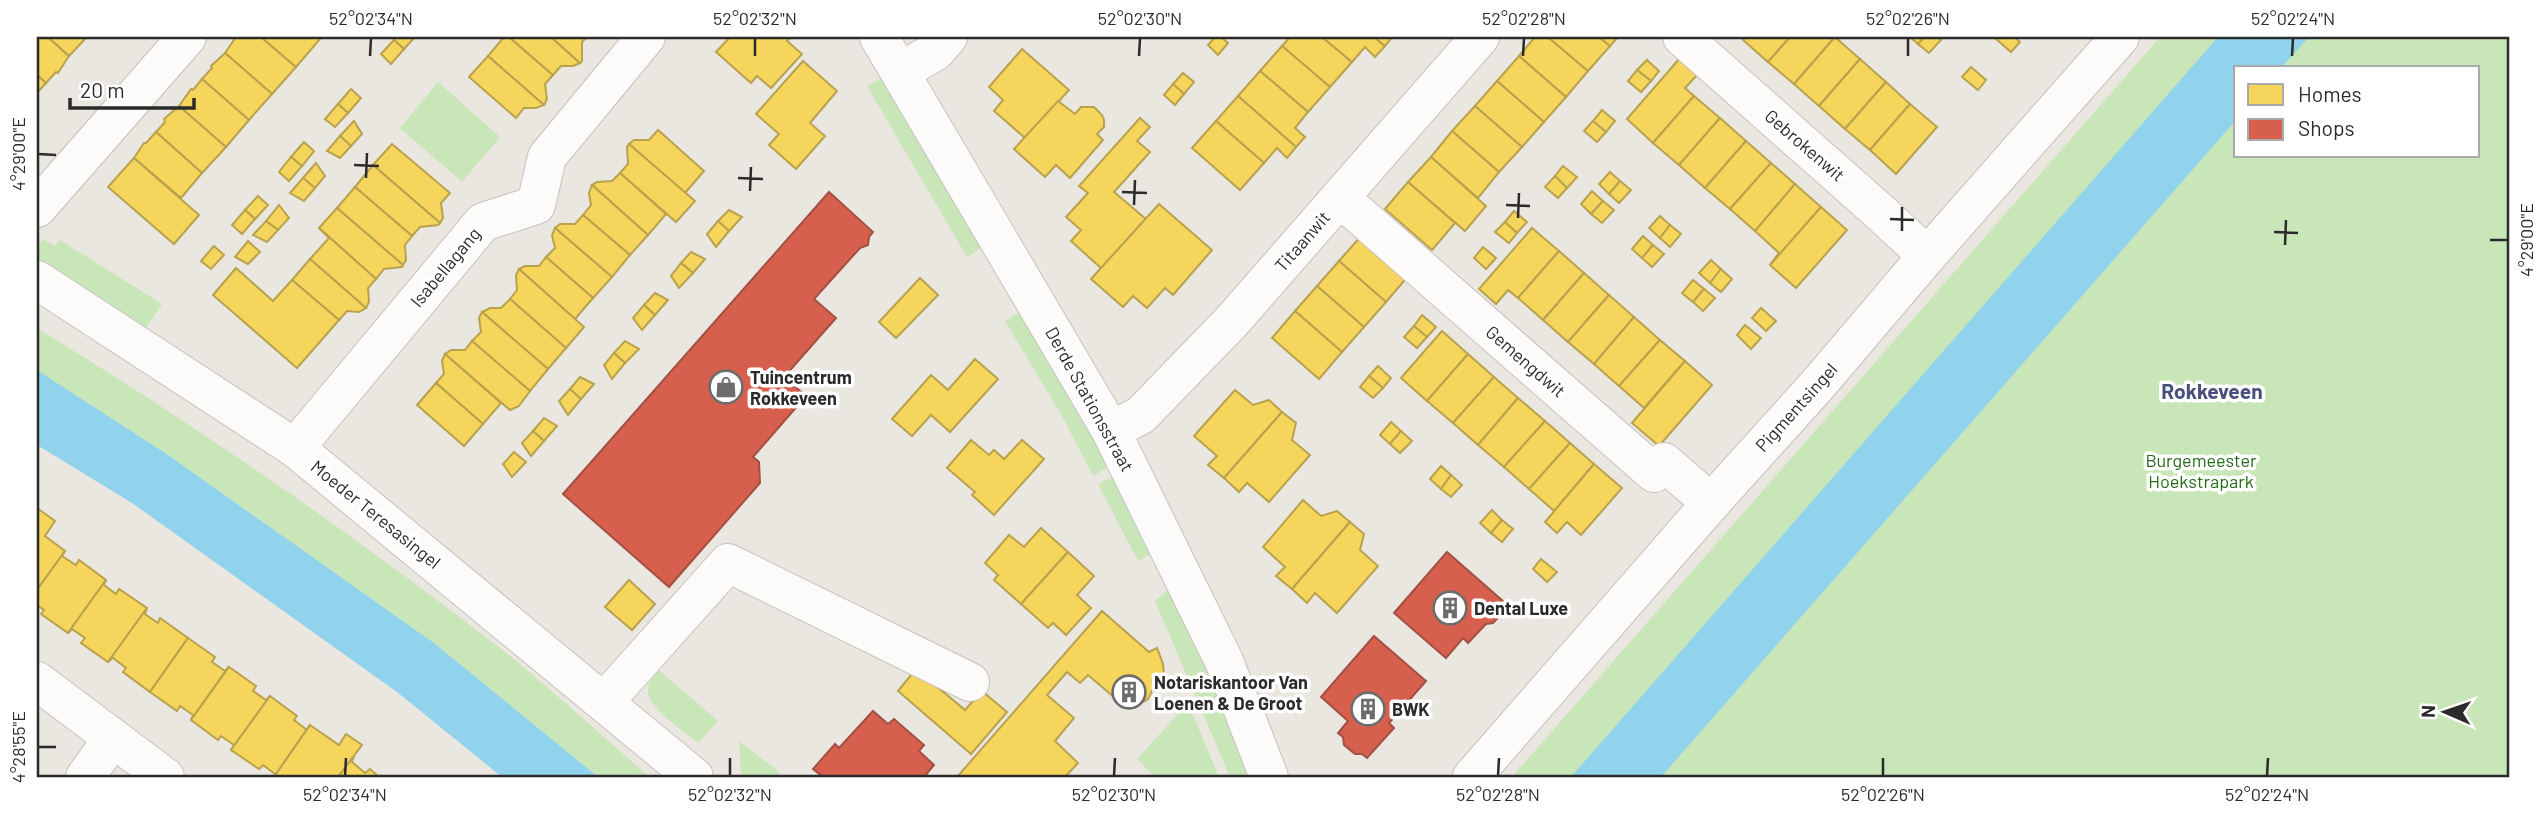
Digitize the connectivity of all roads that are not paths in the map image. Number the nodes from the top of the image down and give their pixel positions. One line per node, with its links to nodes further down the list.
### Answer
1 (187, 37): 10 (street)
2 (646, 37): 14 (street, Isabellagang)
3 (879, 37): 8 (street, Derde Stationsstraat)
4 (948, 37): 8 (street)
5 (1480, 37): 9 (street, Titaanwit)
6 (1682, 37): 11 (street, Gebrokenwit)
7 (2120, 37): 11 (street, Pigmentsingel)
8 (900, 72): 13 (street, Derde Stationsstraat)
9 (1340, 198): 13 (street, Titaanwit); 15 (street, Gemengdwit)
10 (37, 208)
11 (1927, 256): 15 (street, Pigmentsingel)
12 (37, 280): 14 (street, Moeder Teresasingel)
13 (1111, 431): 23 (street, Derde Stationsstraat)
14 (295, 448): 18 (street, Moeder Teresasingel)
15 (1711, 503): 24 (street, Pigmentsingel)
16 (37, 681): 19 (street)
17 (970, 682): 18 (street)
18 (604, 702): 22 (street, Moeder Teresasingel)
19 (113, 738): 20 (street); 21 (street)
20 (85, 777)
21 (165, 777)
22 (694, 777)
23 (1269, 777)
24 (1472, 777)

